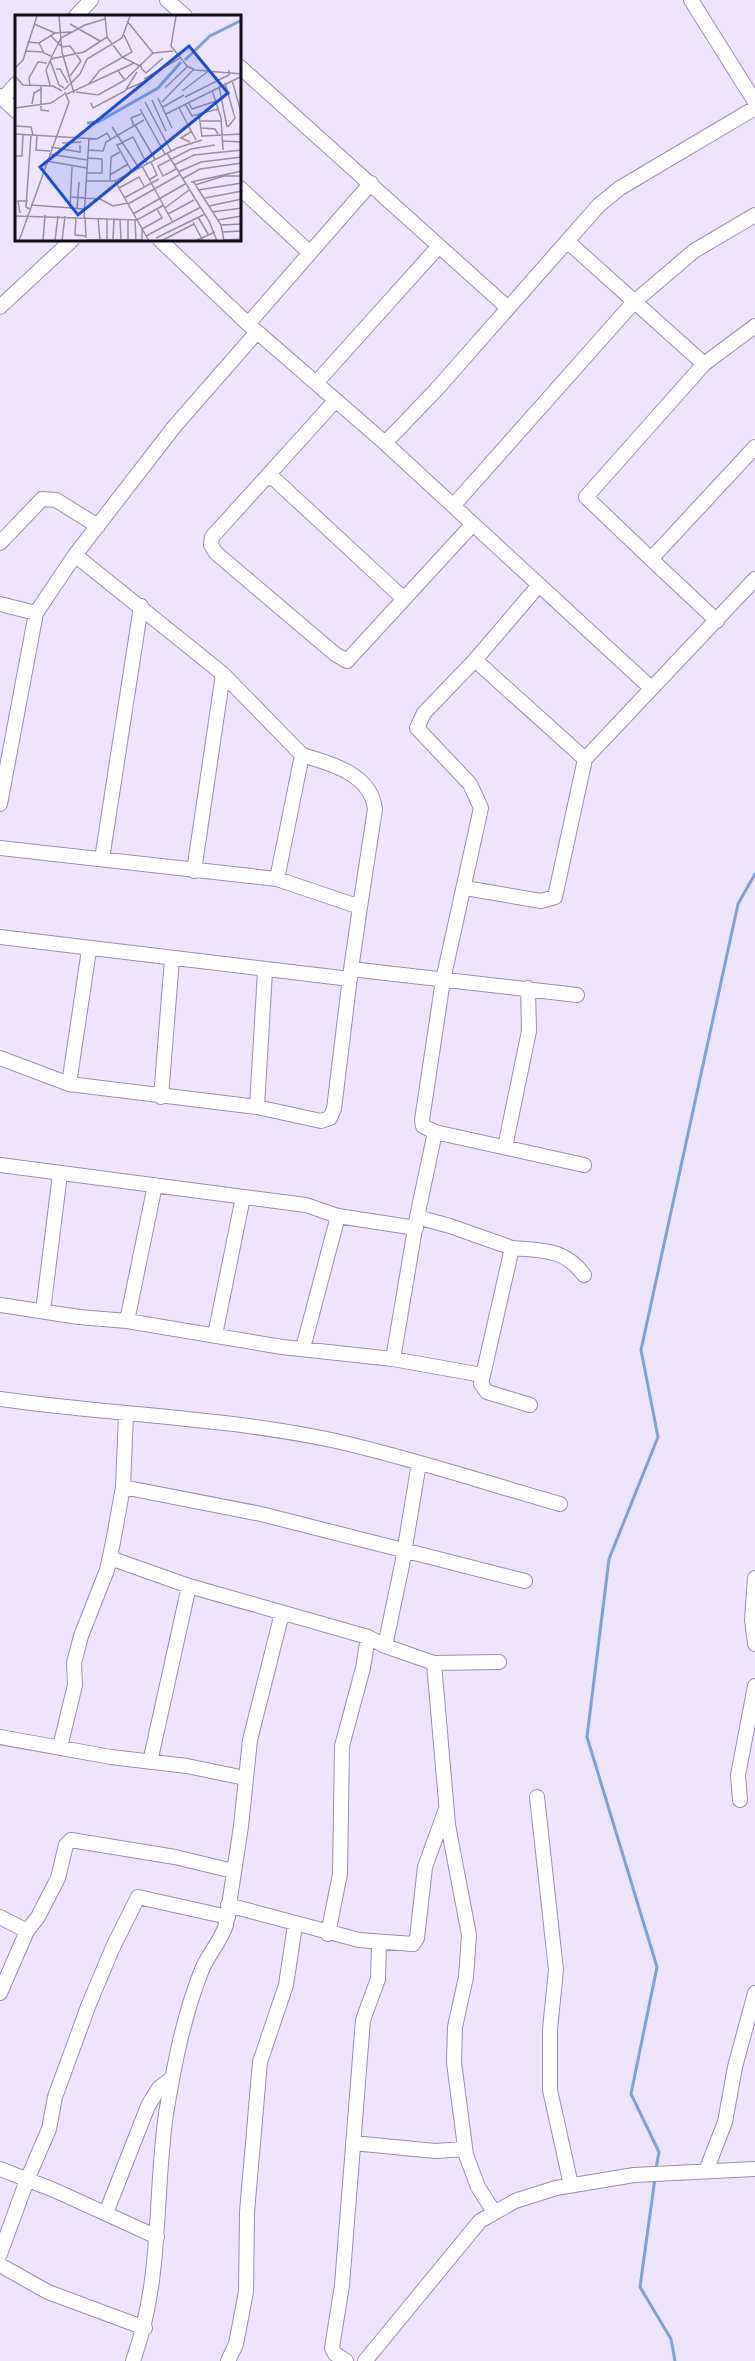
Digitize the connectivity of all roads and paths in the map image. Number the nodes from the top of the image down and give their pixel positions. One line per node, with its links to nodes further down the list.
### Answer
1 (91, 0): 4 (street)
2 (167, 0): 5 (street)
3 (691, 0): 9 (street)
4 (77, 15)
5 (184, 15)
6 (242, 68): 12 (street)
7 (15, 85): 8 (street)
8 (2, 98): 11 (street)
9 (755, 102)
10 (755, 108): 15 (street)
11 (15, 110)
12 (371, 183): 18 (street); 19 (street)
13 (242, 190): 19 (street)
14 (755, 215): 20 (street)
15 (567, 241): 20 (street); 22 (street)
16 (70, 242): 21 (street)
17 (162, 242): 24 (street)
18 (439, 246): 22 (street); 26 (street)
19 (310, 253): 24 (street)
20 (633, 303): 25 (street); 31 (street)
21 (0, 307)
22 (508, 308): 28 (street)
23 (755, 326): 25 (street)
24 (253, 328): 26 (street); 33 (street)
25 (704, 364): 36 (street)
26 (316, 383): 27 (street)
27 (335, 401): 28 (street); 30 (street)
28 (385, 443): 31 (street)
29 (755, 447): 36 (street)
30 (270, 475): 39 (street); 39 (street)
31 (453, 506): 32 (street)
32 (472, 525): 38 (street); 39 (street)
33 (98, 526): 34 (street); 35 (street)
34 (0, 543)
35 (75, 555): 41 (street); 42 (street)
36 (651, 559): 43 (street)
37 (755, 579): 43 (street)
38 (539, 585): 44 (street); 46 (street)
39 (404, 599)
40 (0, 604): 42 (street)
41 (141, 606): 45 (street); 51 (street)
42 (36, 613): 49 (street)
43 (717, 621): 46 (street)
44 (475, 660): 48 (street); 54 (street)
45 (223, 674): 47 (street); 52 (street)
46 (651, 688): 48 (street)
47 (302, 755): 53 (street); 55 (street)
48 (585, 759): 54 (street)
49 (0, 804)
50 (0, 848): 51 (street)
51 (102, 859): 52 (street)
52 (194, 871): 53 (street)
53 (277, 879): 55 (street)
54 (465, 888): 61 (street)
55 (360, 907): 60 (street)
56 (0, 938): 57 (street)
57 (89, 950): 58 (street); 65 (street)
58 (172, 959): 59 (street); 66 (street)
59 (265, 971): 60 (street); 67 (street)
60 (351, 974): 61 (street); 67 (street)
61 (443, 980): 62 (street); 68 (street)
62 (528, 988): 63 (street); 69 (street)
63 (577, 995)
64 (0, 1058): 65 (street)
65 (69, 1084): 66 (street)
66 (161, 1097): 67 (street)
67 (257, 1107)
68 (435, 1132): 69 (street); 76 (street)
69 (505, 1147): 71 (street)
70 (0, 1165): 72 (street)
71 (584, 1165)
72 (60, 1174): 73 (street); 80 (street)
73 (155, 1185): 74 (street); 81 (street)
74 (243, 1197): 75 (street); 82 (street)
75 (338, 1216): 76 (street); 83 (street)
76 (416, 1223): 77 (street); 84 (street)
77 (512, 1248): 78 (street); 85 (street)
78 (584, 1275)
79 (0, 1305): 80 (street)
80 (42, 1311): 81 (street)
81 (126, 1321): 82 (street)
82 (215, 1335): 83 (street)
83 (303, 1348): 84 (street)
84 (393, 1359): 85 (street)
85 (482, 1375): 87 (street)
86 (0, 1399): 88 (street)
87 (530, 1404)
88 (126, 1414): 89 (street); 90 (street)
89 (418, 1463): 91 (street); 92 (street)
90 (123, 1487): 92 (street); 93 (street)
91 (560, 1504)
92 (404, 1549): 95 (street); 101 (street)
93 (110, 1558): 96 (street); 106 (street)
94 (755, 1578): 98 (street)
95 (525, 1581)
96 (189, 1586): 97 (street); 107 (street)
97 (282, 1613): 99 (street); 108 (street)
98 (753, 1620): 100 (street)
99 (368, 1637): 101 (street); 117 (street)
100 (755, 1644)
101 (385, 1646): 103 (street)
102 (499, 1662): 103 (street)
103 (434, 1663): 111 (street)
104 (755, 1686): 110 (street)
105 (0, 1737): 106 (street)
106 (60, 1747): 107 (street)
107 (150, 1762): 108 (street)
108 (245, 1778): 112 (street)
109 (537, 1797): 129 (street)
110 (740, 1800)
111 (446, 1809): 118 (street); 124 (street)
112 (233, 1871): 113 (street); 116 (street)
113 (228, 1911): 115 (street); 122 (street); 128 (street)
114 (0, 1917): 116 (street)
115 (295, 1924): 117 (street); 137 (street)
116 (27, 1931): 119 (street)
117 (328, 1934): 118 (street)
118 (379, 1942): 123 (street)
119 (0, 1993)
120 (755, 1993): 121 (street)
121 (749, 2041): 127 (street)
122 (172, 2078): 131 (street); 132 (street)
123 (353, 2143): 124 (street); 138 (street)
124 (465, 2149): 130 (street)
125 (0, 2169): 128 (street)
126 (755, 2169): 127 (street)
127 (706, 2171): 129 (street)
128 (27, 2180): 131 (street); 133 (street)
129 (571, 2185): 130 (street)
130 (494, 2212): 139 (street)
131 (106, 2213): 132 (street)
132 (157, 2237): 135 (street)
133 (0, 2254)
134 (0, 2265): 135 (street)
135 (145, 2328): 136 (street)
136 (133, 2361)
137 (228, 2361)
138 (345, 2361)
139 (364, 2361)

